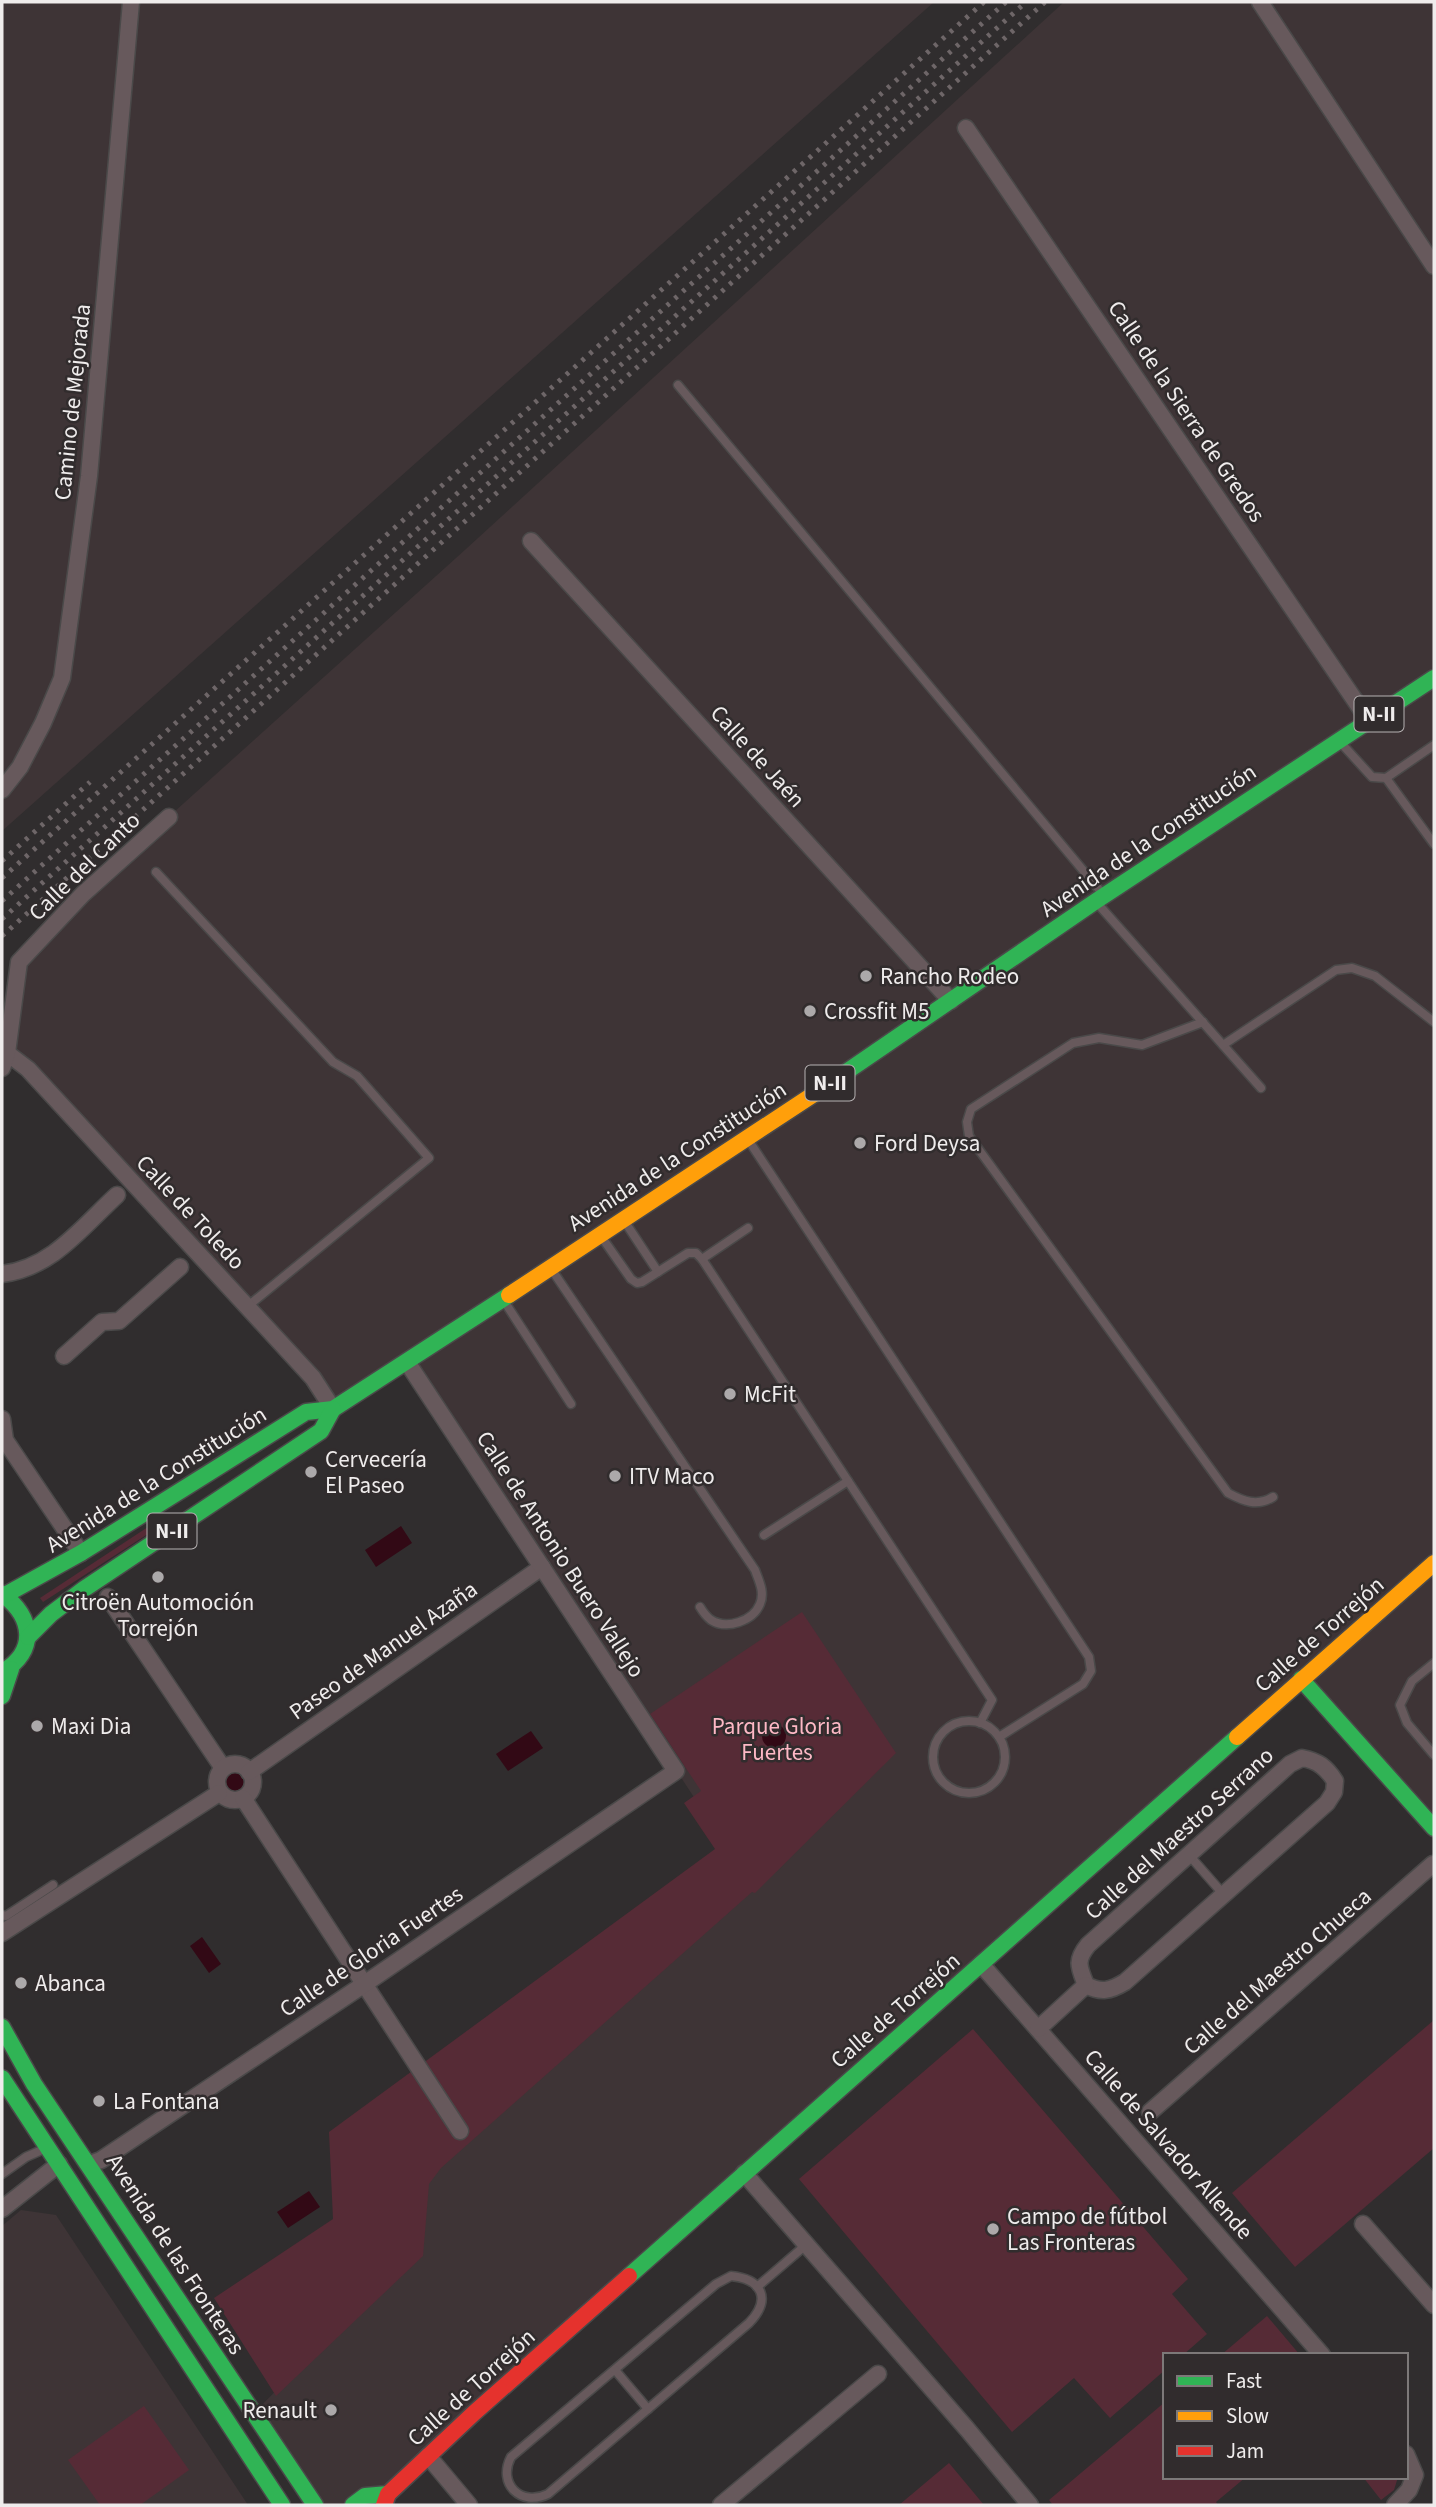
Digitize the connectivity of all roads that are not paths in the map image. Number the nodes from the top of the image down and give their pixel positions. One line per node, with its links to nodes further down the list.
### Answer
1 (131, 2): 12 (street, Camino de Mejorada)
2 (1260, 2): 4 (street)
3 (966, 128): 8 (street, Calle de la Sierra de Gredos)
4 (1434, 267)
5 (678, 385): 16 (lane)
6 (531, 541): 17 (street, Calle de Jaén)
7 (1434, 678): 8 (main road, N-II)
8 (1369, 721): 9 (main road, N-II)
9 (1339, 741): 11 (lane); 16 (main road, Avenida de la Constitución / N-II)
10 (1434, 745): 11 (lane)
11 (1386, 778): 14 (lane)
12 (2, 790)
13 (169, 817): 21 (street, Calle del Canto)
14 (1434, 844)
15 (156, 872): 34 (lane)
16 (1100, 899): 17 (main road, Avenida de la Constitución / N-II); 18 (lane)
17 (951, 1001): 23 (main road, Avenida de la Constitución / N-II)
18 (1203, 1022): 20 (lane); 41 (lane)
19 (1434, 1023): 20 (lane)
20 (1223, 1045): 22 (lane)
21 (4, 1061): 34 (street, Calle de Toledo)
22 (1261, 1088)
23 (747, 1139): 25 (main road, Avenida de la Constitución / N-II); 55 (lane)
24 (117, 1195): 32 (street)
25 (623, 1219): 27 (main road, Avenida de la Constitución / N-II); 31 (lane)
26 (748, 1228): 28 (lane)
27 (600, 1234): 30 (main road, Avenida de la Constitución / N-II); 31 (lane)
28 (702, 1259): 31 (lane); 40 (lane)
29 (180, 1267): 35 (street)
30 (551, 1268): 33 (main road, Avenida de la Constitución / N-II); 48 (lane)
31 (659, 1272)
32 (2, 1274)
33 (503, 1300): 36 (main road, Avenida de la Constitución / N-II); 37 (lane)
34 (247, 1306): 38 (street, Calle de Toledo)
35 (64, 1356)
36 (407, 1362): 38 (main road, Avenida de la Constitución / N-II); 45 (street, Calle de Antonio Buero Vallejo)
37 (571, 1404)
38 (333, 1409): 43 (main road, Avenida de la Constitución / N-II); 49 (main road, Avenida de la Constitución / N-II)
39 (2, 1419): 43 (street)
40 (848, 1481): 42 (lane); 54 (lane)
41 (1273, 1497)
42 (764, 1535)
43 (81, 1553): 46 (main road, Avenida de la Constitución / N-II)
44 (1434, 1563): 52 (main road, Calle de Torrejón)
45 (542, 1567): 58 (street, Calle de Antonio Buero Vallejo); 59 (street, Paseo de Manuel Azaña)
46 (3, 1595): 49 (main road, N-II)
47 (108, 1597): 57 (street)
48 (700, 1607)
49 (28, 1637): 51 (main road, N-II)
50 (1434, 1663): 56 (lane)
51 (6, 1671): 53 (main road)
52 (1301, 1679): 62 (main road); 69 (main road, Calle de Torrejón)
53 (2, 1696)
54 (980, 1723): 55 (lane); 55 (lane)
55 (999, 1737)
56 (1434, 1755)
57 (223, 1768): 59 (street); 60 (street)
58 (676, 1771): 70 (street, Calle de Gloria Fuertes)
59 (249, 1772): 61 (street)
60 (219, 1793): 61 (street); 68 (street)
61 (243, 1798): 70 (street)
62 (1434, 1828)
63 (1189, 1855): 66 (lane); 66 (street, Calle del Maestro Serrano); 71 (street, Calle del Maestro Serrano)
64 (1433, 1864): 75 (street, Calle del Maestro Chueca)
65 (53, 1885): 67 (lane)
66 (1224, 1895): 71 (street, Calle del Maestro Serrano)
67 (2, 1915)
68 (2, 1933)
69 (981, 1964): 73 (street, Calle de Salvador Allende); 80 (main road, Calle de Torrejón)
70 (363, 1985): 76 (street); 79 (street, Calle de Gloria Fuertes)
71 (1086, 1985): 73 (street)
72 (2, 2027): 79 (main road, Avenida de las Fronteras)
73 (1038, 2029): 87 (street, Calle de Salvador Allende)
74 (3, 2085): 77 (main road)
75 (1150, 2112)
76 (460, 2132)
77 (48, 2147): 78 (main road); 81 (lane)
78 (59, 2164): 82 (street); 94 (main road)
79 (90, 2164): 95 (main road, Avenida de las Fronteras)
80 (744, 2173): 84 (street); 91 (main road, Calle de Torrejón)
81 (2, 2174)
82 (2, 2209)
83 (1363, 2224): 86 (street)
84 (807, 2244): 85 (lane); 99 (street)
85 (757, 2287): 88 (lane); 90 (lane)
86 (1434, 2305)
87 (1320, 2353)
88 (615, 2370): 90 (lane); 90 (lane)
89 (878, 2374): 98 (street)
90 (648, 2409)
91 (428, 2456): 93 (main road, Calle de Torrejón); 97 (street)
92 (1408, 2458): 100 (street)
93 (386, 2500): 96 (main road, Calle de Torrejón)
94 (282, 2505)
95 (315, 2505)
96 (353, 2505)
97 (469, 2505)
98 (721, 2505)
99 (1030, 2505)
100 (1395, 2505)

